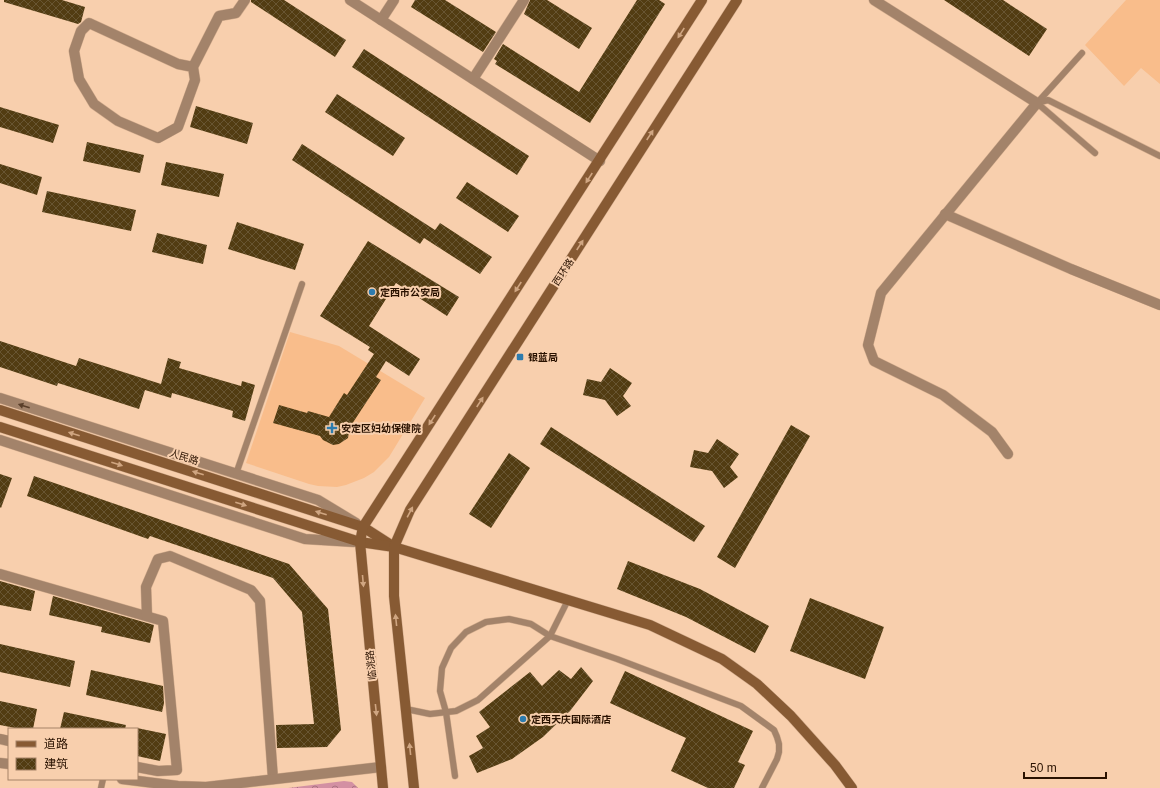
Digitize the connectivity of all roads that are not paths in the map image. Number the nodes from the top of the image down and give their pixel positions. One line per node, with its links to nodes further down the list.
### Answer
1 (245, 0): 10 (street)
2 (350, 0): 8 (street)
3 (394, 0): 8 (street)
4 (524, 0): 11 (street)
5 (702, 0): 15 (main road, one-way to 15)
6 (737, 0): 27 (main road, 西环路, one-way to 6)
7 (874, 0): 12 (street)
8 (381, 20): 11 (street)
9 (1082, 53): 12 (lane)
10 (193, 67): 10 (street)
11 (473, 79): 15 (street)
12 (1036, 103): 13 (lane); 14 (lane); 16 (street)
13 (1095, 153)
14 (1160, 156)
15 (600, 161): 25 (main road, one-way to 25)
16 (945, 214): 18 (street); 23 (street)
17 (302, 284): 24 (lane)
18 (1160, 305)
19 (0, 398): 24 (street, 人民路, one-way to 19)
20 (0, 410): 25 (main road, 人民路, one-way to 20)
21 (0, 427): 26 (main road, one-way to 26)
22 (0, 440): 26 (street)
23 (1008, 454)
24 (236, 474): 25 (street, 人民路)
25 (363, 527): 26 (main road); 27 (main road, 人民路)
26 (360, 542): 27 (main road); 35 (main road, 临洮路, one-way to 35)
27 (394, 547): 29 (main road); 32 (main road, one-way to 27)
28 (0, 574): 30 (street)
29 (568, 600): 31 (lane); 42 (main road)
30 (148, 616): 34 (street); 37 (street)
31 (550, 636): 33 (lane); 33 (lane); 41 (lane)
32 (406, 709): 33 (lane); 40 (main road, one-way to 32)
33 (446, 712): 36 (lane)
34 (138, 767)
35 (381, 767): 37 (street); 39 (main road, 临洮路)
36 (455, 776)
37 (273, 779): 38 (street)
38 (130, 780)
39 (383, 788)
40 (414, 788)
41 (762, 788)
42 (852, 788)

